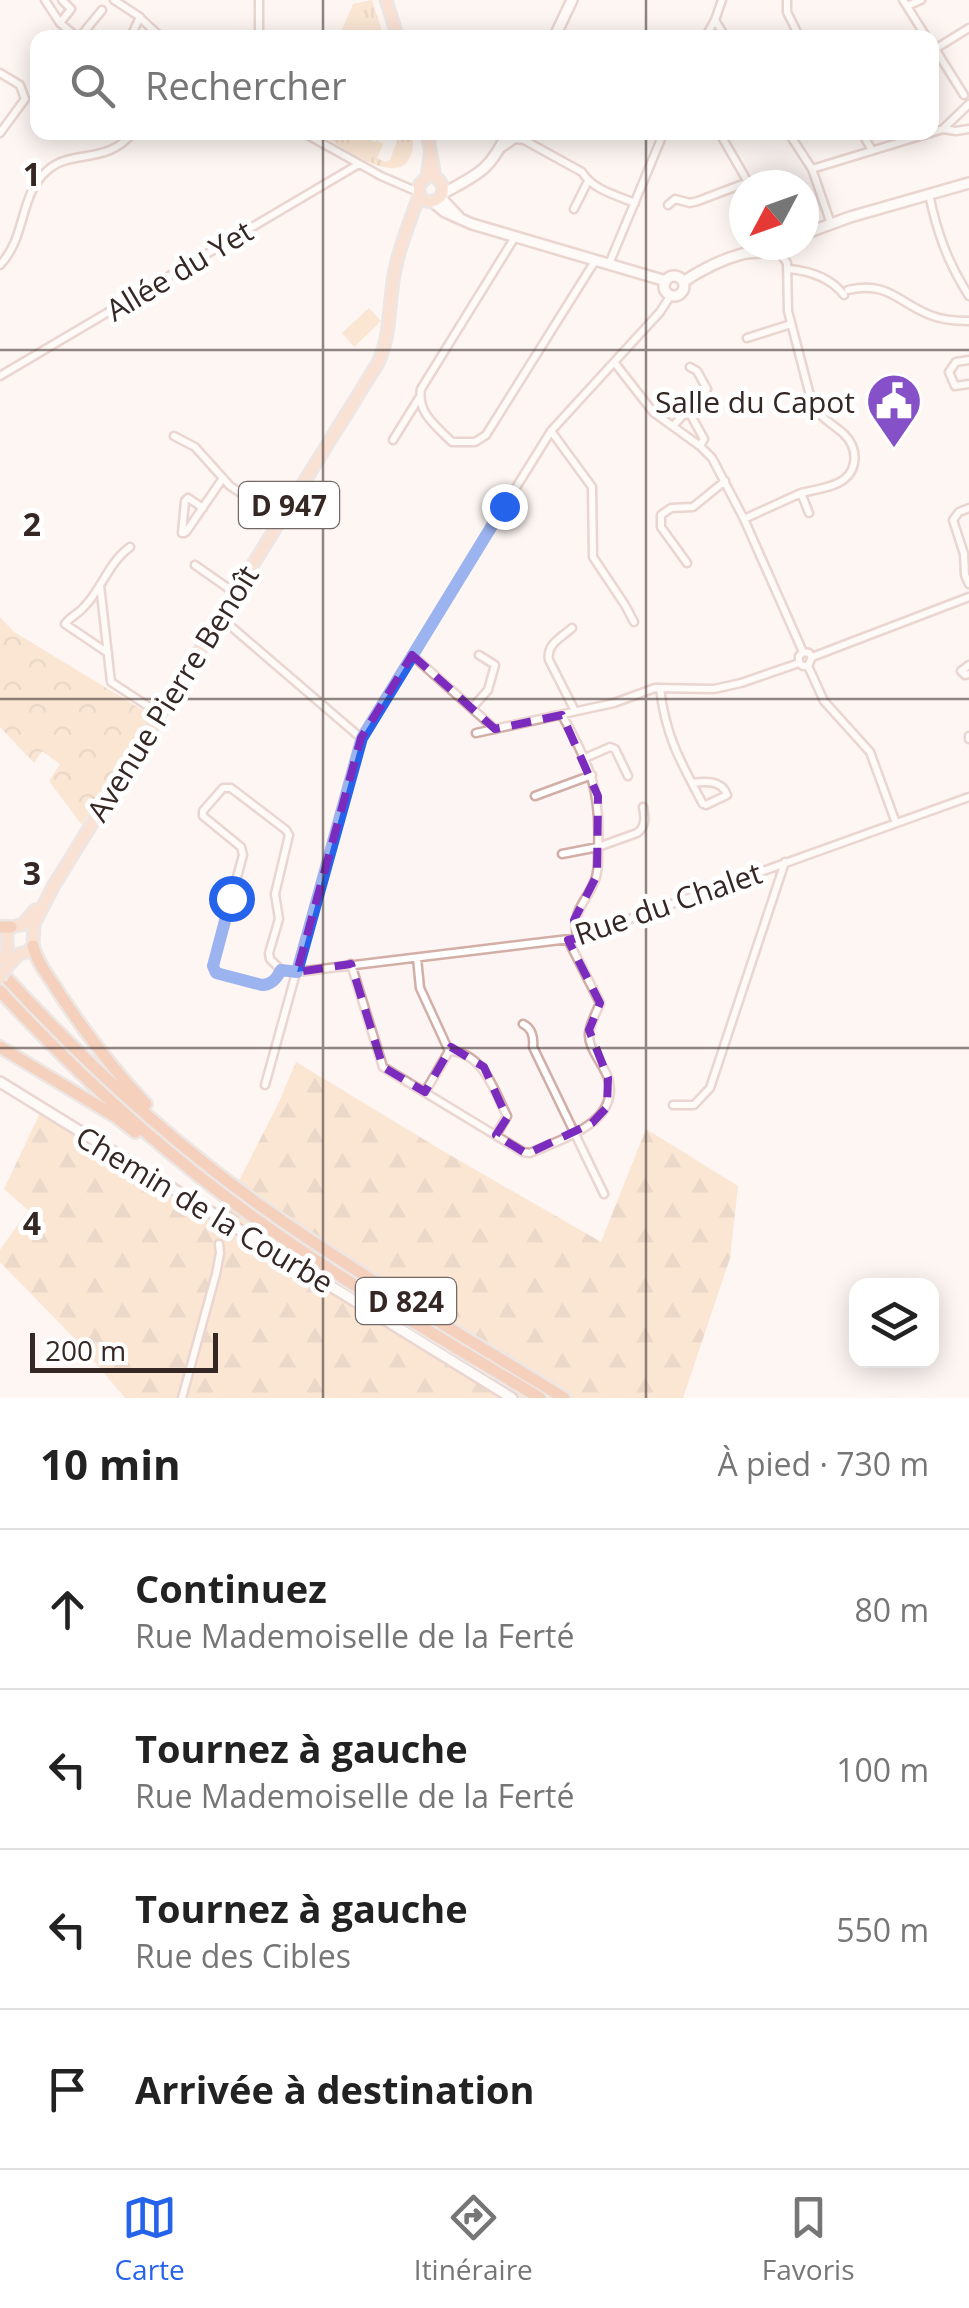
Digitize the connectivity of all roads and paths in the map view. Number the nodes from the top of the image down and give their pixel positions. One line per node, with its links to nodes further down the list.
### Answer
1 (45, 0): 14 (street)
2 (62, 0): 14 (street)
3 (114, 0): 12 (street)
4 (259, 0): 22 (street)
5 (386, 0): 23 (main road)
6 (572, 0): 24 (street)
7 (722, 0): 13 (street)
8 (787, 0): 27 (street)
9 (922, 0): 10 (street)
10 (905, 3): 28 (street)
11 (102, 10): 18 (street)
12 (140, 18): 15 (street); 19 (street)
13 (715, 20): 25 (street); 26 (street)
14 (60, 23): 17 (street)
15 (150, 26): 20 (street); 21 (street)
16 (969, 28): 29 (street)
17 (68, 30)
18 (85, 30)
19 (134, 30)
20 (142, 30)
21 (154, 30)
22 (259, 30)
23 (395, 30)
24 (558, 30)
25 (709, 30)
26 (721, 30)
27 (796, 30)
28 (922, 30)
29 (939, 44)
30 (939, 55): 32 (street)
31 (0, 73): 36 (street)
32 (966, 92): 34 (street)
33 (969, 128): 34 (street)
34 (943, 130): 35 (street)
35 (939, 131)
36 (0, 133)
37 (125, 140): 68 (street)
38 (316, 140): 50 (street)
39 (428, 140): 55 (main road)
40 (504, 140): 48 (street)
41 (514, 140): 48 (street)
42 (524, 140): 53 (street)
43 (661, 140): 58 (street)
44 (724, 140): 52 (street)
45 (793, 140): 51 (street)
46 (866, 140): 49 (street)
47 (908, 140): 49 (street)
48 (500, 150): 55 (street)
49 (872, 150): 51 (street)
50 (359, 164): 55 (street); 80 (street, Allée du Yet)
51 (812, 169): 61 (street)
52 (741, 170)
53 (588, 181): 58 (street); 60 (street)
54 (969, 183): 57 (street)
55 (431, 190): 63 (street); 96 (main road, Avenue Pierre Benoît / D 947)
56 (729, 190): 59 (street)
57 (929, 194): 61 (street); 73 (street)
58 (635, 202): 67 (street)
59 (668, 205)
60 (574, 209)
61 (830, 224): 62 (street)
62 (819, 228)
63 (514, 237): 65 (street); 82 (street)
64 (729, 259): 71 (street)
65 (595, 260): 67 (street); 82 (street)
66 (786, 260): 69 (street)
67 (609, 264): 70 (street)
68 (0, 265)
69 (789, 270): 74 (street); 75 (street)
70 (666, 281): 71 (street); 72 (street)
71 (683, 282): 72 (street)
72 (670, 296): 78 (street)
73 (969, 296)
74 (969, 320)
75 (791, 324): 76 (street); 91 (street)
76 (747, 338)
77 (969, 360): 81 (street)
78 (614, 362): 84 (street); 85 (street)
79 (690, 367): 83 (street)
80 (0, 376)
81 (969, 384)
82 (420, 397): 87 (street)
83 (688, 410): 84 (street); 88 (street)
84 (673, 426): 88 (street)
85 (551, 431): 105 (street); 109 (street)
86 (174, 436): 89 (street)
87 (393, 440)
88 (700, 446): 90 (street)
89 (223, 478): 92 (street); 96 (street)
90 (724, 481): 95 (street); 98 (street)
91 (800, 493): 94 (street); 95 (street)
92 (203, 508): 92 (street)
93 (969, 508): 100 (street)
94 (809, 513)
95 (744, 519): 107 (street)
96 (280, 520): 102 (main road, Avenue Pierre Benoît / D 947)
97 (130, 547): 101 (street)
98 (687, 563)
99 (196, 565): 102 (street)
100 (969, 584)
101 (100, 585): 108 (street); 108 (street)
102 (235, 593): 104 (main road, Avenue Pierre Benoît / D 947)
103 (969, 597): 111 (street)
104 (220, 617): 119 (main road, Avenue Pierre Benoît / D 947); 123 (street)
105 (634, 622)
106 (572, 628): 118 (street)
107 (803, 652): 111 (street); 112 (street)
108 (108, 653): 119 (street)
109 (412, 655): 117 (street); 123 (street)
110 (478, 655): 117 (street)
111 (812, 658): 114 (street)
112 (799, 663): 114 (street); 116 (street)
113 (969, 665): 115 (street)
114 (808, 666): 131 (street)
115 (969, 674)
116 (660, 688): 118 (street); 127 (street)
117 (472, 708): 121 (street)
118 (575, 712): 120 (street)
119 (160, 714): 135 (main road, Avenue Pierre Benoît / D 947)
120 (562, 715): 121 (street); 124 (street)
121 (495, 729): 122 (street)
122 (476, 733)
123 (362, 738): 145 (street)
124 (586, 758): 125 (street); 126 (street)
125 (592, 775): 128 (street); 132 (street)
126 (628, 776)
127 (692, 783): 127 (street)
128 (535, 796)
129 (969, 797): 131 (street, Rue du Chalet)
130 (643, 807): 132 (street)
131 (896, 823): 134 (street, Rue du Chalet)
132 (598, 847): 133 (street); 138 (street)
133 (562, 854)
134 (785, 862): 138 (street, Rue du Chalet); 153 (street)
135 (54, 886): 136 (main road, Avenue Pierre Benoît / D 947); 137 (main road, Avenue Pierre Benoît / D 947)
136 (11, 926): 137 (main road); 139 (main road)
137 (33, 939): 140 (main road); 157 (highway)
138 (572, 939): 141 (street, Rue du Chalet); 154 (street)
139 (8, 948): 140 (main road); 144 (main road)
140 (19, 954): 144 (main road)
141 (417, 958): 142 (street, Rue du Chalet); 149 (street)
142 (352, 964): 145 (street, Rue du Chalet); 152 (street)
143 (281, 970): 143 (street, Rue du Chalet); 145 (street, Rue du Chalet)
144 (2, 971): 157 (highway, D 824)
145 (297, 972): 151 (street)
146 (0, 991): 157 (highway, D 824)
147 (524, 1024): 154 (street)
148 (0, 1047): 159 (highway)
149 (449, 1051): 152 (street); 155 (street)
150 (0, 1082): 161 (street, Chemin de la Courbe)
151 (266, 1085)
152 (425, 1092): 155 (street)
153 (673, 1105)
154 (574, 1132): 155 (street); 156 (street)
155 (496, 1136)
156 (604, 1194)
157 (252, 1204): 159 (highway, D 824); 163 (highway, D 824)
158 (219, 1244): 160 (street)
159 (293, 1245): 162 (highway, D 824)
160 (182, 1398)
161 (512, 1398)
162 (540, 1398)
163 (564, 1398)

